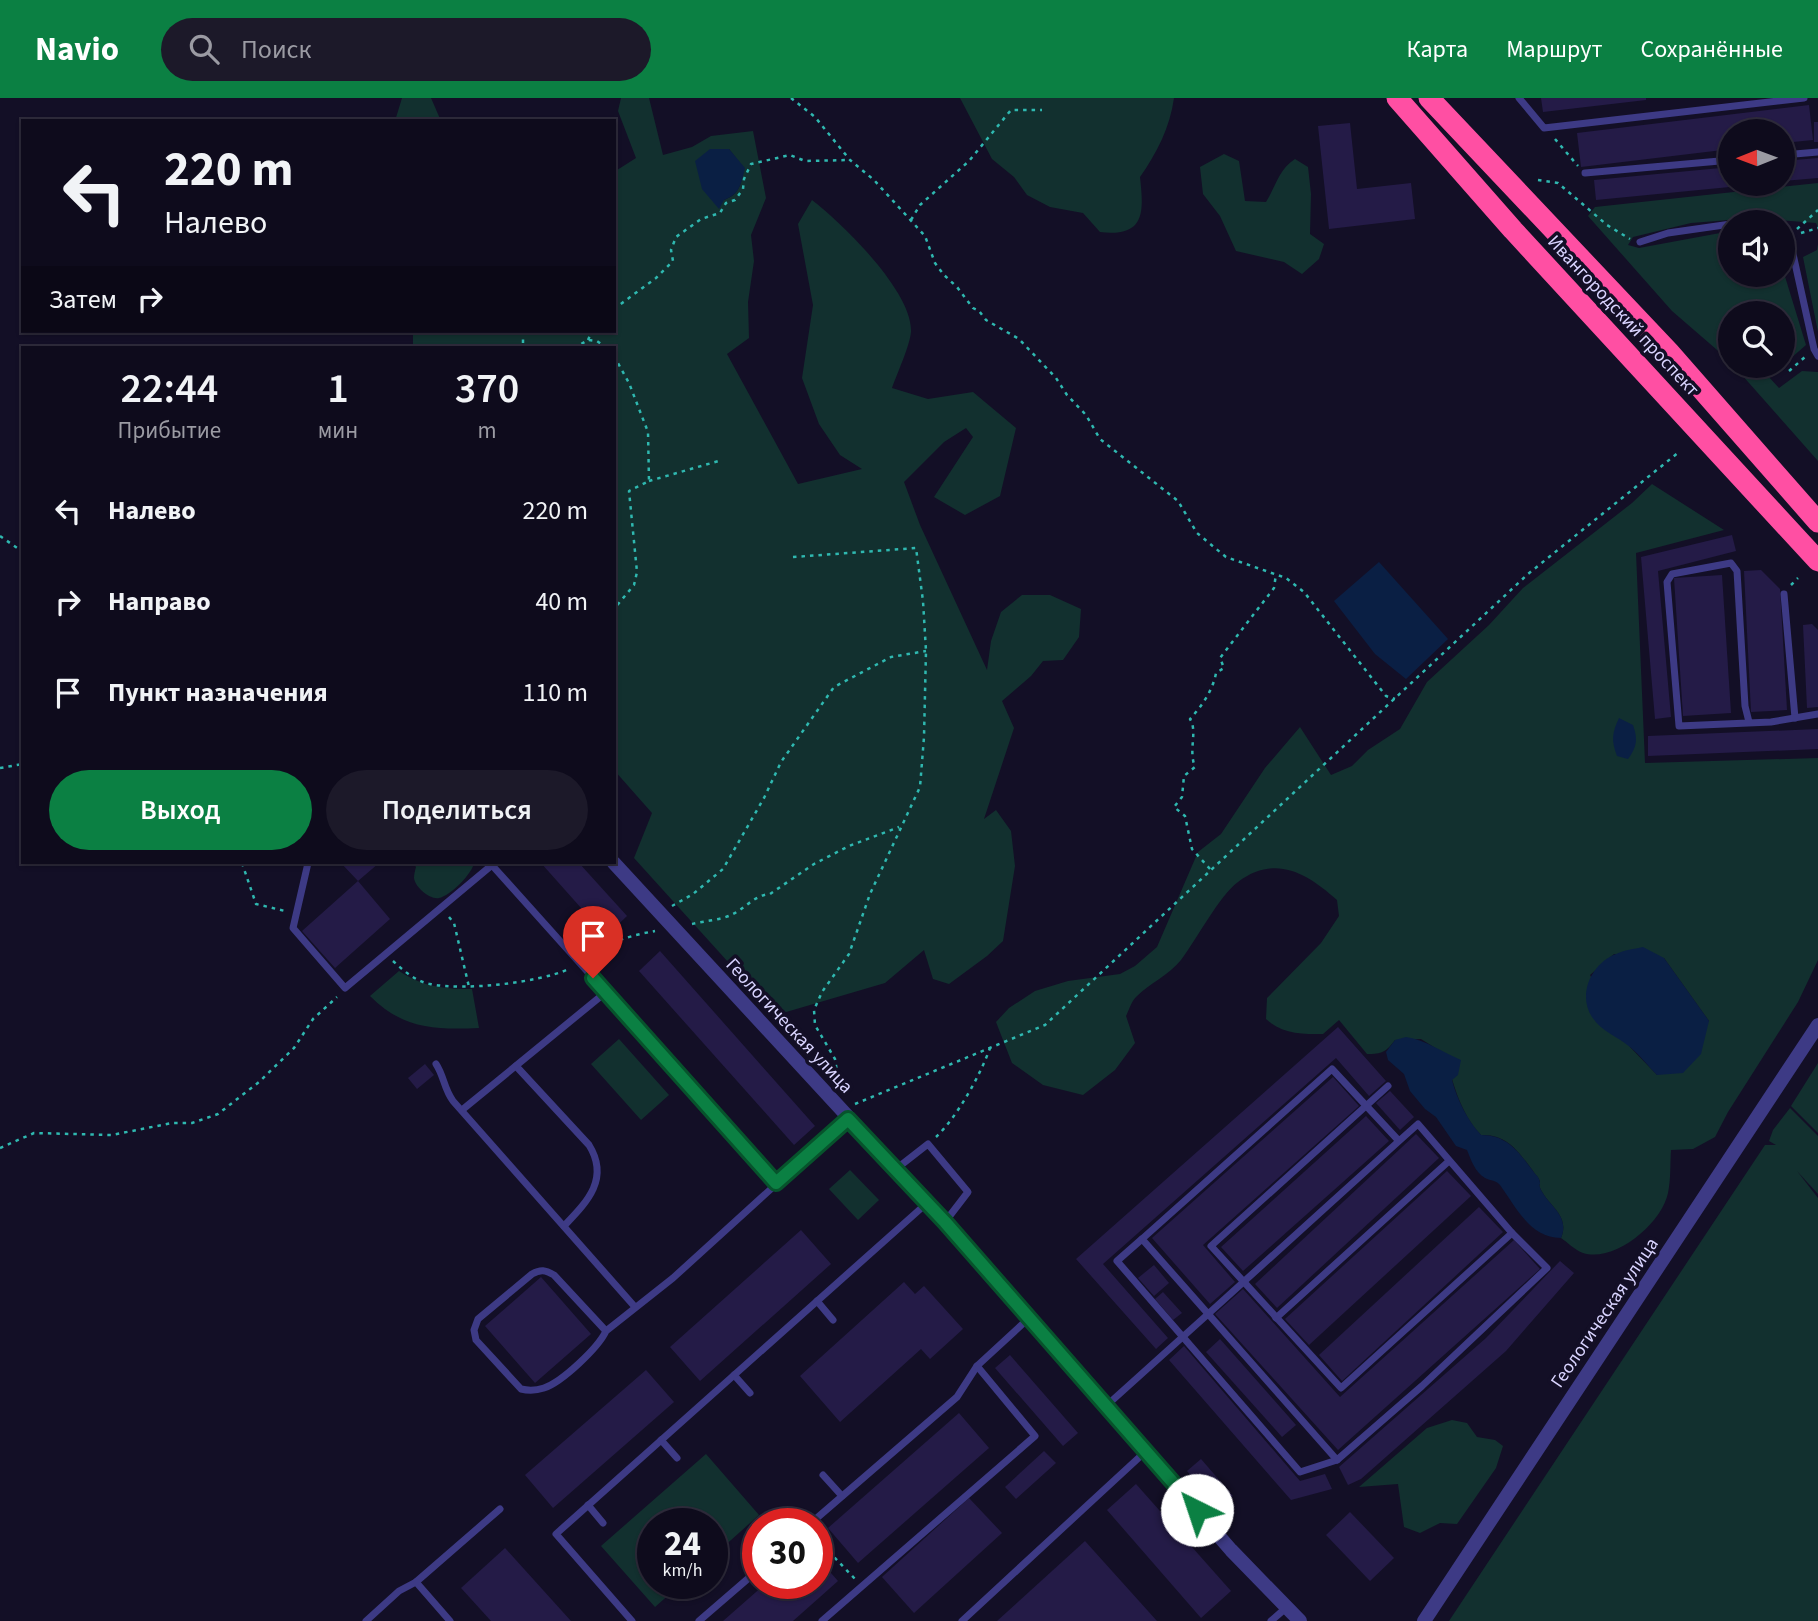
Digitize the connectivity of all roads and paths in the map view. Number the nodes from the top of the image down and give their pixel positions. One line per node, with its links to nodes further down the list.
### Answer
1 (791, 98): 10 (path)
2 (1397, 98): 38 (highway, Ивангородский проспект)
3 (1429, 98): 33 (highway, Ивангородский проспект)
4 (1519, 98): 7 (lane)
5 (1804, 98): 7 (lane)
6 (1042, 110): 15 (path)
7 (1544, 128): 12 (path)
8 (1818, 152): 9 (lane)
9 (1796, 155)
10 (850, 160): 15 (path); 22 (path)
11 (1718, 161): 12 (lane)
12 (1585, 173)
13 (1538, 180): 20 (path)
14 (1818, 210): 17 (path)
15 (911, 220): 39 (path)
16 (1718, 226): 20 (lane)
17 (1795, 227)
18 (1818, 228): 19 (path)
19 (1795, 232)
20 (1640, 242)
21 (1795, 269): 27 (lane)
22 (616, 308)
23 (591, 333): 24 (path)
24 (588, 340): 25 (path); 26 (path)
25 (578, 346)
26 (604, 346)
27 (1816, 352): 29 (path)
28 (616, 360): 32 (path)
29 (1795, 367)
30 (1679, 453): 45 (path)
31 (722, 460): 32 (path)
32 (649, 481): 43 (path)
33 (1809, 506): 34 (highway, Ивангородский проспект)
34 (1818, 522)
35 (0, 536): 36 (path)
36 (21, 551)
37 (793, 557): 44 (path)
38 (1818, 561)
39 (1276, 574): 45 (path); 56 (path)
40 (1798, 578): 41 (path)
41 (1791, 585)
42 (1784, 594): 47 (lane)
43 (616, 606)
44 (926, 651): 51 (path); 58 (path)
45 (1395, 699): 56 (path)
46 (1818, 714): 47 (lane)
47 (1795, 718): 48 (lane)
48 (1749, 722): 48 (lane)
49 (21, 764): 50 (path)
50 (0, 768)
51 (900, 826): 60 (path); 73 (path)
52 (242, 864): 59 (path)
53 (309, 864): 59 (lane)
54 (491, 864): 57 (lane); 62 (lane)
55 (615, 864): 58 (street, Геологическая улица)
56 (1211, 870): 67 (path)
57 (442, 907): 61 (lane); 63 (path)
58 (660, 913): 60 (street, Геологическая улица)
59 (296, 914): 64 (lane)
60 (674, 929): 62 (path); 73 (street, Геологическая улица)
61 (386, 954): 63 (path); 64 (lane)
62 (580, 963): 63 (path); 65 (lane)
63 (469, 987)
64 (345, 988): 76 (path)
65 (606, 992): 69 (lane); 79 (lane)
66 (1818, 1025): 121 (street, Геологическая улица)
67 (990, 1048): 73 (path); 75 (path)
68 (436, 1064): 72 (lane)
69 (516, 1066): 72 (lane); 82 (lane)
70 (1388, 1086): 71 (lane)
71 (1367, 1107): 74 (lane); 84 (lane); 85 (lane)
72 (462, 1110): 82 (lane)
73 (844, 1115): 78 (street, Геологическая улица); 79 (lane)
74 (1399, 1141): 77 (lane); 85 (lane)
75 (928, 1144): 78 (lane); 81 (lane)
76 (0, 1148)
77 (1450, 1160): 83 (lane); 90 (lane)
78 (895, 1170): 80 (street, Геологическая улица)
79 (776, 1183): 87 (lane)
80 (927, 1203): 81 (street, Геологическая улица); 86 (lane)
81 (945, 1222): 89 (street, Геологическая улица)
82 (564, 1226): 87 (lane)
83 (1512, 1233): 90 (lane); 101 (lane)
84 (1142, 1239): 88 (lane); 93 (lane)
85 (1244, 1282): 88 (lane); 90 (lane)
86 (817, 1301): 91 (lane); 95 (lane)
87 (635, 1307): 92 (lane)
88 (1207, 1315): 93 (lane); 101 (lane)
89 (1029, 1318): 94 (lane); 97 (street, Геологическая улица)
90 (1276, 1318)
91 (833, 1320)
92 (606, 1331): 92 (lane)
93 (1184, 1336): 97 (lane); 101 (lane)
94 (977, 1366): 103 (lane); 111 (lane)
95 (734, 1375): 96 (lane); 98 (lane)
96 (750, 1393)
97 (1106, 1406): 99 (street, Геологическая улица)
98 (661, 1440): 100 (lane); 104 (lane)
99 (1146, 1452): 112 (street, Геологическая улица); 118 (lane)
100 (677, 1458)
101 (1337, 1460)
102 (823, 1475): 103 (lane)
103 (842, 1496): 105 (lane)
104 (588, 1505): 107 (lane); 115 (lane)
105 (828, 1508)
106 (500, 1509): 109 (lane)
107 (603, 1522)
108 (833, 1556): 111 (path)
109 (416, 1582): 113 (lane); 114 (lane)
110 (742, 1584): 116 (lane)
111 (862, 1586): 117 (lane)
112 (1287, 1607): 119 (lane); 120 (street, Геологическая улица)
113 (366, 1621)
114 (450, 1621)
115 (632, 1621)
116 (699, 1621)
117 (822, 1621)
118 (962, 1621)
119 (1271, 1621)
120 (1300, 1621)
121 (1424, 1621)

